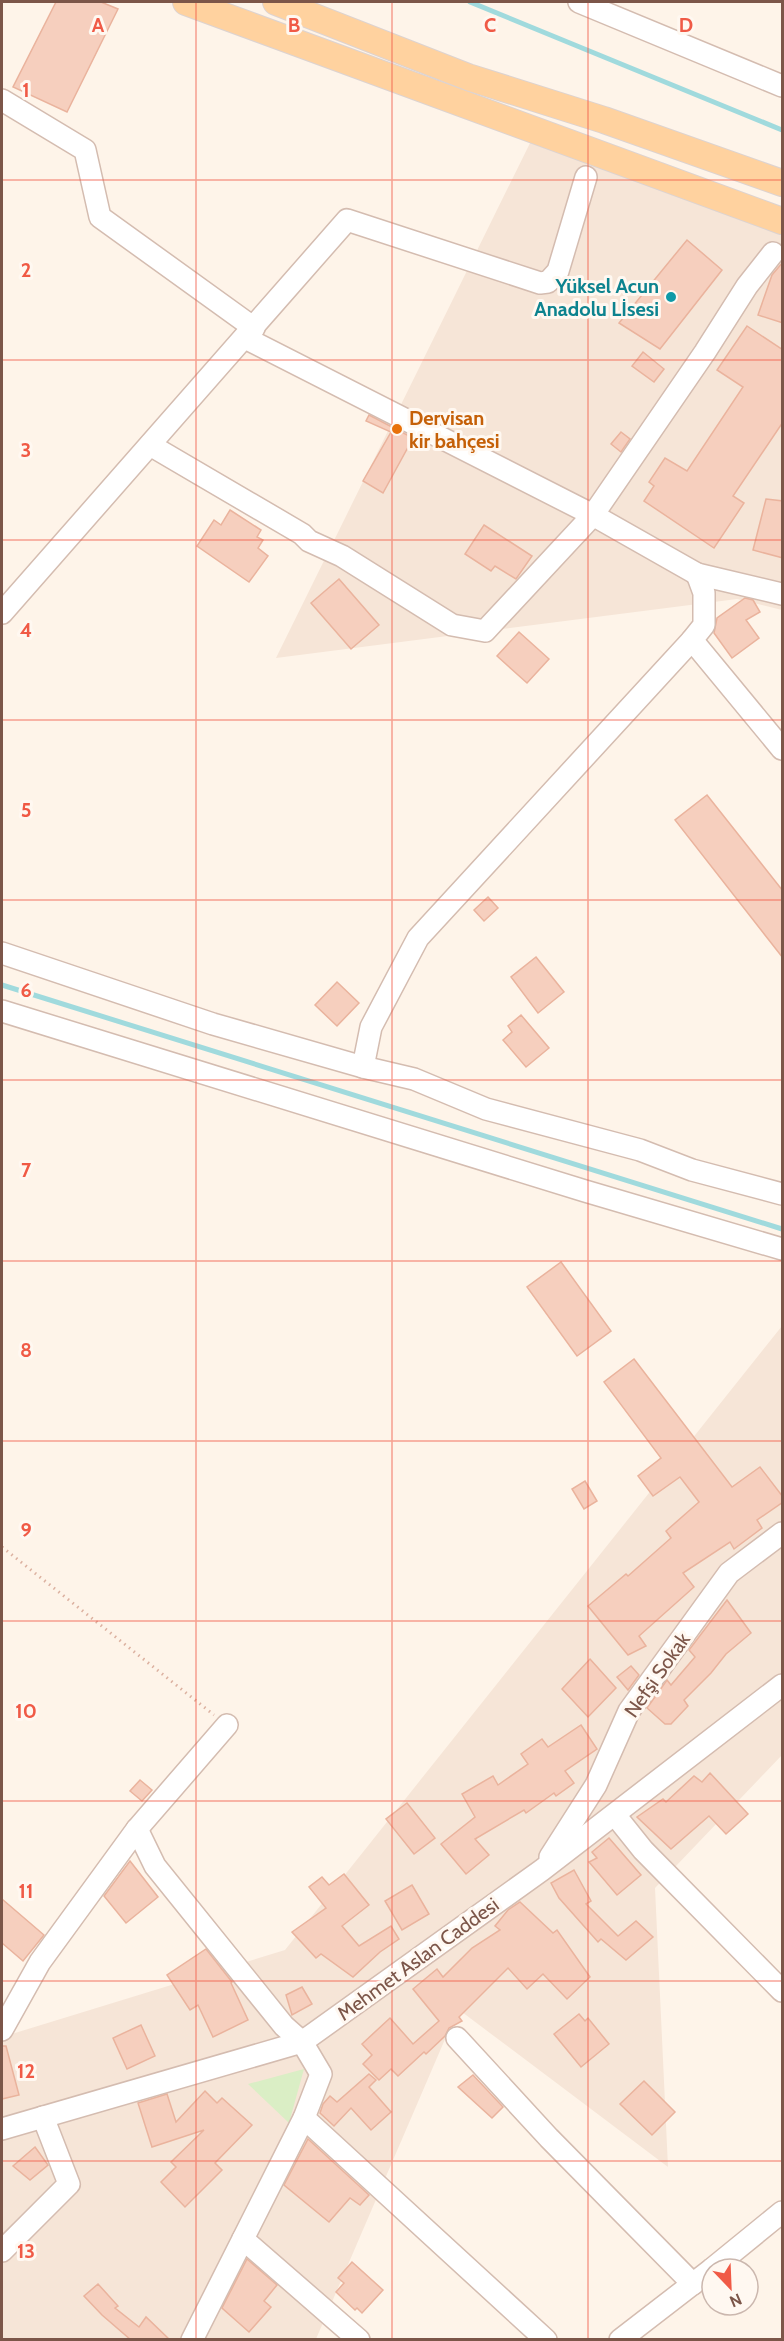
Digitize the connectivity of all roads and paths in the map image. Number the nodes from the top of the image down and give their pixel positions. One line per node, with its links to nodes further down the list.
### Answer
1 (186, 2): 9 (main road)
2 (276, 2): 8 (main road)
3 (579, 2): 4 (street)
4 (614, 9): 5 (street)
5 (783, 86)
6 (2, 99): 11 (street)
7 (586, 177): 11 (street)
8 (783, 183)
9 (783, 221)
10 (773, 253): 13 (street)
11 (250, 333): 12 (street); 13 (street)
12 (150, 445): 13 (street); 16 (street)
13 (593, 515): 14 (street)
14 (697, 574): 15 (street); 17 (street)
15 (783, 594)
16 (2, 613)
17 (692, 640): 18 (street); 21 (street)
18 (783, 749)
19 (2, 953): 21 (street)
20 (2, 1011): 23 (street)
21 (363, 1067): 22 (street)
22 (783, 1194)
23 (783, 1249)
24 (783, 1533): 30 (street, Nefşi Sokak)
25 (2, 1547): 27 (path)
26 (783, 1685): 28 (street, Mehmet Aslan Caddesi)
27 (227, 1725): 29 (street)
28 (615, 1815): 30 (street, Mehmet Aslan Caddesi); 31 (street)
29 (137, 1829): 32 (street); 34 (street)
30 (542, 1870): 34 (street, Mehmet Aslan Caddesi)
31 (783, 1992)
32 (2, 2030)
33 (457, 2038): 43 (street)
34 (302, 2042): 35 (street, Mehmet Aslan Caddesi); 36 (street)
35 (43, 2117): 37 (street, Mehmet Aslan Caddesi); 40 (street)
36 (304, 2118): 39 (street); 46 (street)
37 (2, 2129)
38 (783, 2212): 41 (street)
39 (243, 2239): 44 (street); 45 (street)
40 (2, 2251)
41 (727, 2257)
42 (700, 2278): 43 (street)
43 (693, 2284): 47 (street)
44 (192, 2340)
45 (359, 2340)
46 (546, 2340)
47 (620, 2340)

